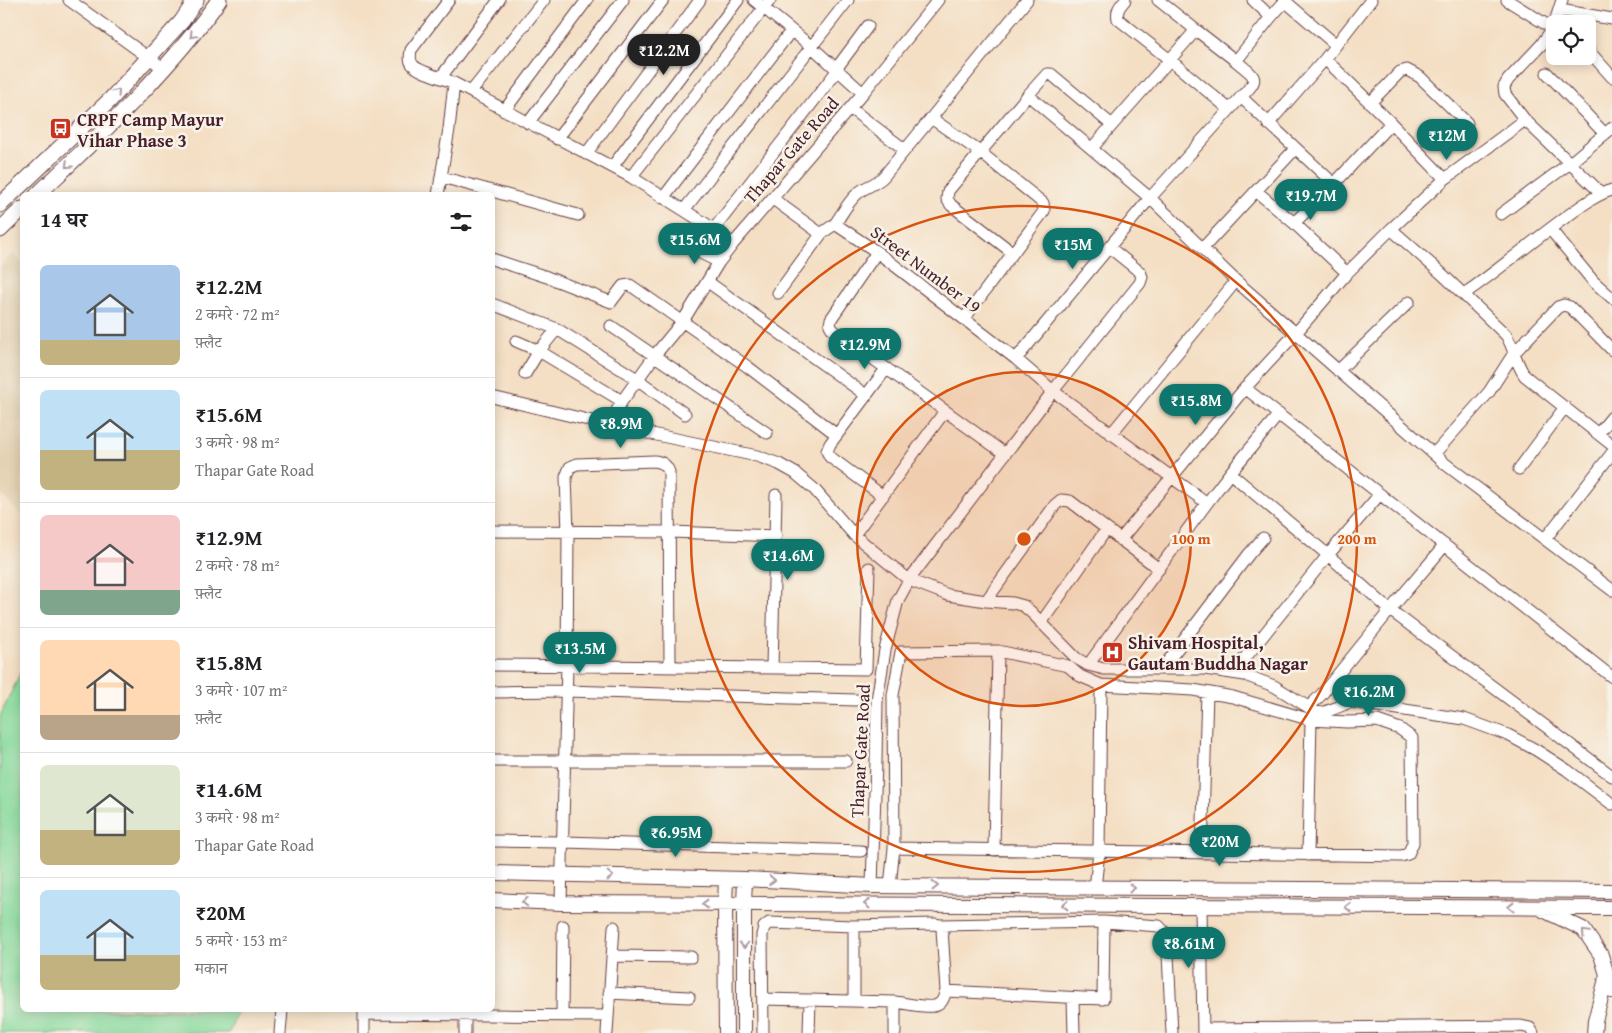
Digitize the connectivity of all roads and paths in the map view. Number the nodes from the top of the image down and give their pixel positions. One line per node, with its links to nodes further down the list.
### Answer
1 (69, 0): 33 (street)
2 (196, 0): 33 (main road)
3 (219, 0): 38 (main road, one-way to 38)
4 (450, 0): 42 (street)
5 (499, 0): 42 (street)
6 (544, 0): 44 (street)
7 (587, 0): 50 (street)
8 (623, 0): 55 (street)
9 (663, 0): 60 (street)
10 (700, 0): 65 (street)
11 (738, 0): 67 (street)
12 (754, 0): 22 (street)
13 (848, 0): 32 (street)
14 (938, 0): 45 (street, Thapar Gate Road)
15 (1027, 0): 52 (street)
16 (1125, 0): 36 (street)
17 (1158, 0): 28 (street)
18 (1253, 0): 24 (street)
19 (1286, 0): 24 (street); 31 (street)
20 (1371, 0): 31 (street)
21 (1506, 0): 26 (street)
22 (767, 4): 29 (street); 69 (street)
23 (1561, 5): 25 (street)
24 (1271, 17): 37 (street)
25 (1612, 19)
26 (1546, 24)
27 (868, 26): 39 (street)
28 (1196, 30): 36 (street); 37 (street)
29 (791, 31): 32 (street); 76 (street)
30 (1546, 39): 53 (street)
31 (1336, 45): 34 (street)
32 (812, 47): 39 (street); 80 (street)
33 (148, 58): 38 (street); 79 (main road, one-way to 33)
34 (1325, 59): 48 (street); 57 (street)
35 (1596, 59): 41 (street)
36 (1170, 60): 51 (street); 58 (street)
37 (1236, 61): 47 (street)
38 (163, 68): 74 (main road, one-way to 74)
39 (836, 70): 45 (street); 86 (street)
40 (1547, 73): 59 (street)
41 (1612, 76)
42 (441, 77): 43 (street)
43 (454, 83): 44 (street); 68 (street)
44 (471, 92): 50 (street)
45 (863, 93): 49 (street, Thapar Gate Road)
46 (1028, 95): 58 (street); 61 (street); 64 (street)
47 (1241, 97): 51 (street); 57 (street)
48 (1370, 103): 54 (street); 56 (street)
49 (850, 108): 63 (street); 78 (street, Thapar Gate Road)
50 (504, 110): 55 (street)
51 (1229, 110): 77 (street)
52 (931, 118): 63 (street); 64 (street)
53 (1525, 120): 66 (street); 70 (street)
54 (1391, 122): 70 (street); 71 (street)
55 (528, 123): 60 (street)
56 (1467, 123)
57 (1268, 124): 62 (street)
58 (1112, 125): 61 (street)
59 (1609, 131): 66 (street)
60 (558, 139): 65 (street)
61 (1092, 148): 77 (street)
62 (1295, 149): 71 (street); 72 (street)
63 (904, 150): 85 (street)
64 (980, 152): 96 (street); 96 (street)
65 (586, 154): 67 (street)
66 (1570, 163): 73 (street); 82 (street)
67 (612, 167): 69 (street)
68 (442, 177): 75 (street); 83 (street)
69 (631, 177): 76 (street)
70 (1445, 179): 87 (street)
71 (1334, 184): 84 (street)
72 (1256, 191): 84 (street); 94 (street)
73 (1606, 191): 88 (street)
74 (40, 192)
75 (439, 192)
76 (663, 198): 80 (street)
77 (1150, 198): 93 (street); 94 (street)
78 (772, 199): 90 (street); 92 (street, Thapar Gate Road)
79 (0, 205)
80 (684, 210): 86 (street)
81 (20, 211): 89 (main road)
82 (1501, 214)
83 (578, 215)
84 (1294, 223): 99 (street)
85 (835, 224): 90 (street); 95 (street, Street Number 19)
86 (714, 229): 92 (street)
87 (1391, 229): 99 (street); 103 (street)
88 (1550, 229): 103 (street); 104 (street)
89 (0, 230)
90 (822, 232): 102 (street)
91 (682, 244): 98 (street)
92 (733, 244): 98 (street, Thapar Gate Road)
93 (1109, 247): 117 (street); 123 (street, Thapar Gate Road)
94 (1203, 248): 100 (street)
95 (877, 252): 107 (street, Street Number 19); 118 (street)
96 (1013, 253): 107 (street)
97 (495, 260): 108 (street)
98 (720, 262): 101 (street, Thapar Gate Road)
99 (1347, 273): 111 (street)
100 (1236, 281): 111 (street); 135 (street)
101 (708, 282): 108 (street, Thapar Gate Road); 124 (street)
102 (778, 293)
103 (1464, 294): 115 (street)
104 (1612, 298)
105 (1410, 302): 119 (street)
106 (495, 305): 110 (street)
107 (964, 319): 117 (street, Street Number 19)
108 (683, 321): 116 (street, Thapar Gate Road); 134 (street)
109 (611, 326): 116 (street)
110 (557, 329): 114 (street); 121 (street)
111 (1296, 333): 119 (street); 122 (street)
112 (516, 341): 114 (street)
113 (1612, 350): 115 (street)
114 (539, 351): 120 (street); 126 (street)
115 (1514, 353): 127 (street); 140 (street)
116 (655, 355): 121 (street, Thapar Gate Road); 133 (street)
117 (1016, 359): 123 (street, Street Number 19)
118 (886, 369): 124 (street); 128 (street)
119 (1338, 370): 140 (street)
120 (524, 374)
121 (637, 379): 126 (street, Thapar Gate Road); 129 (street)
122 (1245, 388): 130 (street); 143 (street)
123 (1053, 391): 135 (street, Street Number 19); 139 (street, Thapar Gate Road)
124 (866, 395): 134 (street)
125 (495, 398): 132 (street)
126 (622, 401): 132 (street, Thapar Gate Road)
127 (1565, 407): 136 (street); 141 (street)
128 (945, 411): 139 (street); 146 (street)
129 (685, 414)
130 (1279, 414): 142 (street); 145 (street)
131 (1612, 418): 136 (street)
132 (609, 425): 152 (street)
133 (767, 434)
134 (837, 434): 146 (street)
135 (1110, 434): 143 (street, Street Number 19)
136 (1598, 434): 137 (street)
137 (1612, 445)
138 (1612, 453): 155 (street)
139 (1005, 454): 161 (street, Thapar Gate Road)
140 (1434, 454): 155 (street)
141 (1519, 469)
142 (1230, 473): 147 (street); 158 (street)
143 (1171, 477): 147 (street, Street Number 19); 156 (street)
144 (776, 494): 153 (street)
145 (1380, 494): 157 (street); 158 (street)
146 (883, 496): 152 (street)
147 (1207, 503): 160 (street)
148 (1106, 530): 156 (street); 163 (street); 165 (street)
149 (495, 531): 150 (street)
150 (568, 532): 151 (street); 151 (street); 168 (street)
151 (671, 532): 153 (street); 170 (street)
152 (854, 535): 161 (street)
153 (776, 536): 171 (street)
154 (1263, 538): 172 (street)
155 (1545, 539): 162 (street)
156 (1120, 540): 160 (street)
157 (1445, 545): 164 (street); 174 (street)
158 (1328, 555): 164 (street); 173 (street)
159 (869, 568): 171 (street)
160 (1159, 569): 169 (street)
161 (908, 580): 163 (street); 199 (street, Thapar Gate Road)
162 (1612, 590)
163 (986, 601): 165 (street)
164 (1390, 610): 180 (street); 185 (street)
165 (1041, 623): 169 (street)
166 (998, 651): 175 (street); 189 (street); 190 (street)
167 (495, 665): 168 (street)
168 (567, 666): 170 (street); 176 (street)
169 (1088, 666): 172 (street)
170 (670, 667): 171 (street)
171 (772, 668)
172 (1162, 669): 173 (street)
173 (1233, 673): 180 (street)
174 (1612, 677)
175 (1101, 685): 178 (street); 192 (street)
176 (566, 691): 177 (street); 179 (street); 182 (street)
177 (495, 692)
178 (1207, 693): 181 (street); 193 (street)
179 (856, 700)
180 (1309, 707): 186 (street)
181 (1311, 720): 194 (street); 194 (street)
182 (566, 760): 183 (street); 184 (street); 188 (street)
183 (495, 761)
184 (846, 761)
185 (1612, 776)
186 (1612, 804)
187 (495, 841): 188 (street)
188 (564, 842): 191 (street); 196 (street)
189 (894, 848): 190 (street); 200 (street)
190 (994, 850): 192 (street)
191 (861, 851)
192 (1100, 852): 193 (street); 201 (street)
193 (1202, 853): 194 (street)
194 (1308, 855)
195 (495, 873): 196 (street)
196 (561, 875): 197 (street, one-way to 197); 205 (street)
197 (726, 879): 198 (street); 206 (street)
198 (745, 879): 199 (street, one-way to 199); 207 (street)
199 (872, 886): 200 (street)
200 (890, 886): 201 (street, one-way to 201)
201 (1095, 888): 202 (street, one-way to 202)
202 (1172, 888): 203 (street); 208 (street)
203 (1612, 891)
204 (495, 900): 205 (street, one-way to 204)
205 (561, 903): 206 (street, one-way to 205)
206 (725, 904): 207 (street); 241 (street)
207 (744, 904): 208 (street, one-way to 207); 242 (street, one-way to 242)
208 (1172, 906): 209 (street)
209 (1201, 906): 210 (street, one-way to 209); 236 (street)
210 (1539, 908): 211 (street); 219 (street, one-way to 210)
211 (1612, 908)
212 (1104, 922): 213 (street); 224 (street); 247 (street)
213 (940, 925): 215 (street); 220 (street)
214 (563, 926): 234 (street)
215 (854, 926): 225 (street); 227 (street)
216 (614, 927): 217 (street)
217 (612, 956): 218 (street); 222 (street)
218 (691, 957)
219 (1607, 974): 221 (street); 249 (street)
220 (946, 991): 224 (street); 228 (street)
221 (1612, 992)
222 (609, 993): 223 (street); 235 (street)
223 (689, 997)
224 (1073, 998): 246 (street)
225 (763, 999): 226 (street); 243 (street)
226 (810, 1000): 227 (street); 244 (street)
227 (854, 1002): 228 (street)
228 (895, 1002): 245 (street)
229 (282, 1012): 237 (street)
230 (364, 1012): 231 (street); 238 (street)
231 (421, 1012): 233 (street)
232 (490, 1013): 233 (street); 234 (street)
233 (465, 1014): 239 (street)
234 (562, 1015): 235 (street)
235 (608, 1016): 240 (street)
236 (1203, 1031): 248 (street)
237 (280, 1033)
238 (364, 1033)
239 (465, 1033)
240 (607, 1033)
241 (726, 1033)
242 (744, 1033)
243 (763, 1033)
244 (809, 1033)
245 (896, 1033)
246 (1074, 1033)
247 (1172, 1033)
248 (1532, 1033)
249 (1594, 1033)

